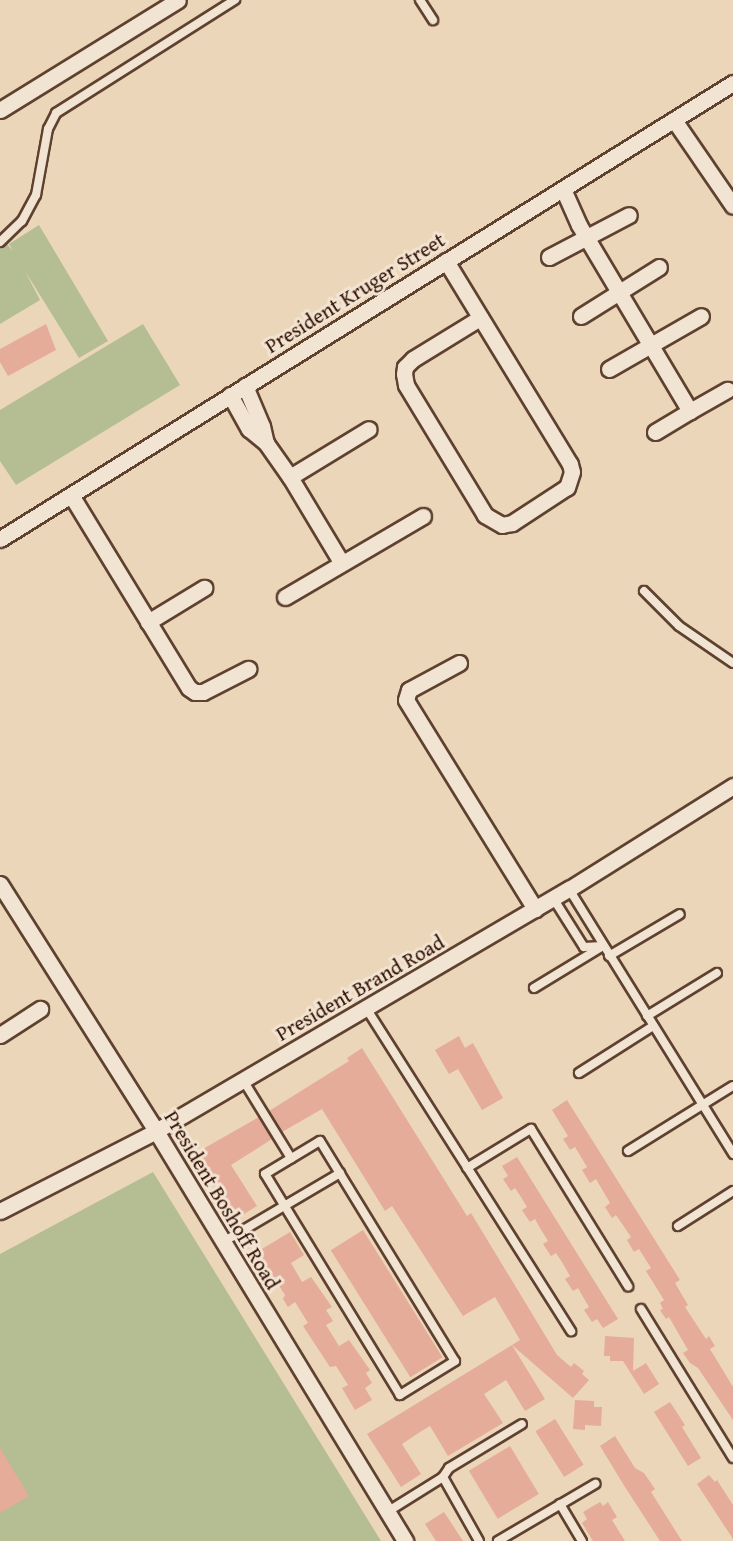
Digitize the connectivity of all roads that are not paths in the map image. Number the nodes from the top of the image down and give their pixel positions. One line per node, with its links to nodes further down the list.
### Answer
1 (178, 0): 6 (street)
2 (235, 0): 12 (lane)
3 (420, 0): 4 (lane)
4 (433, 20)
5 (733, 83): 7 (street, President Kruger Street)
6 (0, 110)
7 (674, 120): 8 (street, President Kruger Street); 9 (street)
8 (563, 189): 11 (street); 14 (street, President Kruger Street)
9 (733, 206)
10 (629, 215): 11 (street)
11 (586, 237): 13 (street); 16 (street)
12 (0, 242)
13 (549, 256)
14 (446, 261): 19 (street); 22 (street, President Kruger Street)
15 (659, 267): 16 (street)
16 (619, 292): 18 (street); 20 (street)
17 (701, 315): 20 (street)
18 (581, 316)
19 (480, 318): 19 (street)
20 (651, 345): 21 (street); 25 (street)
21 (609, 369)
22 (245, 386): 24 (street, President Kruger Street); 28 (street)
23 (727, 390): 25 (street)
24 (230, 395): 28 (street); 30 (street, President Kruger Street)
25 (690, 411): 27 (street)
26 (369, 429): 29 (street)
27 (655, 432)
28 (266, 443): 29 (street)
29 (290, 477): 33 (street)
30 (70, 495): 32 (street, President Kruger Street); 37 (street)
31 (423, 516): 33 (street)
32 (0, 538)
33 (341, 562): 36 (street)
34 (204, 588): 37 (street)
35 (644, 591): 39 (lane)
36 (285, 597)
37 (148, 622): 40 (street)
38 (459, 663): 45 (street)
39 (733, 663)
40 (248, 669)
41 (733, 786): 43 (street, President Brand Road)
42 (0, 884): 60 (street, President Boshoff Road)
43 (569, 889): 44 (street, President Brand Road); 47 (lane)
44 (553, 898): 45 (street, President Brand Road); 47 (lane)
45 (535, 909): 51 (street, President Brand Road)
46 (680, 914): 48 (lane)
47 (603, 946): 48 (lane); 50 (lane)
48 (609, 956): 53 (lane)
49 (717, 973): 53 (lane)
50 (534, 988)
51 (366, 1008): 57 (street, President Brand Road); 64 (lane)
52 (40, 1009): 55 (street)
53 (647, 1016): 54 (lane)
54 (653, 1026): 56 (lane); 59 (lane)
55 (0, 1035)
56 (579, 1073)
57 (243, 1080): 60 (street, President Brand Road); 63 (lane)
58 (733, 1086): 59 (lane)
59 (702, 1105): 61 (lane); 62 (lane)
60 (156, 1131): 68 (street, President Brand Road); 70 (street, President Boshoff Road)
61 (628, 1150)
62 (733, 1154)
63 (291, 1158): 65 (lane); 67 (lane)
64 (467, 1168): 71 (lane); 73 (lane)
65 (340, 1173): 67 (lane); 67 (lane)
66 (733, 1191): 69 (lane)
67 (284, 1206): 70 (lane)
68 (0, 1211)
69 (678, 1226)
70 (223, 1242): 79 (street, President Boshoff Road)
71 (628, 1286)
72 (641, 1309): 75 (lane)
73 (571, 1331)
74 (522, 1424): 76 (lane)
75 (733, 1458)
76 (443, 1477): 79 (lane); 81 (lane)
77 (595, 1484): 78 (lane)
78 (560, 1504): 82 (lane); 83 (lane)
79 (387, 1512): 80 (street, President Boshoff Road)
80 (405, 1541)
81 (479, 1541)
82 (498, 1541)
83 (582, 1541)

